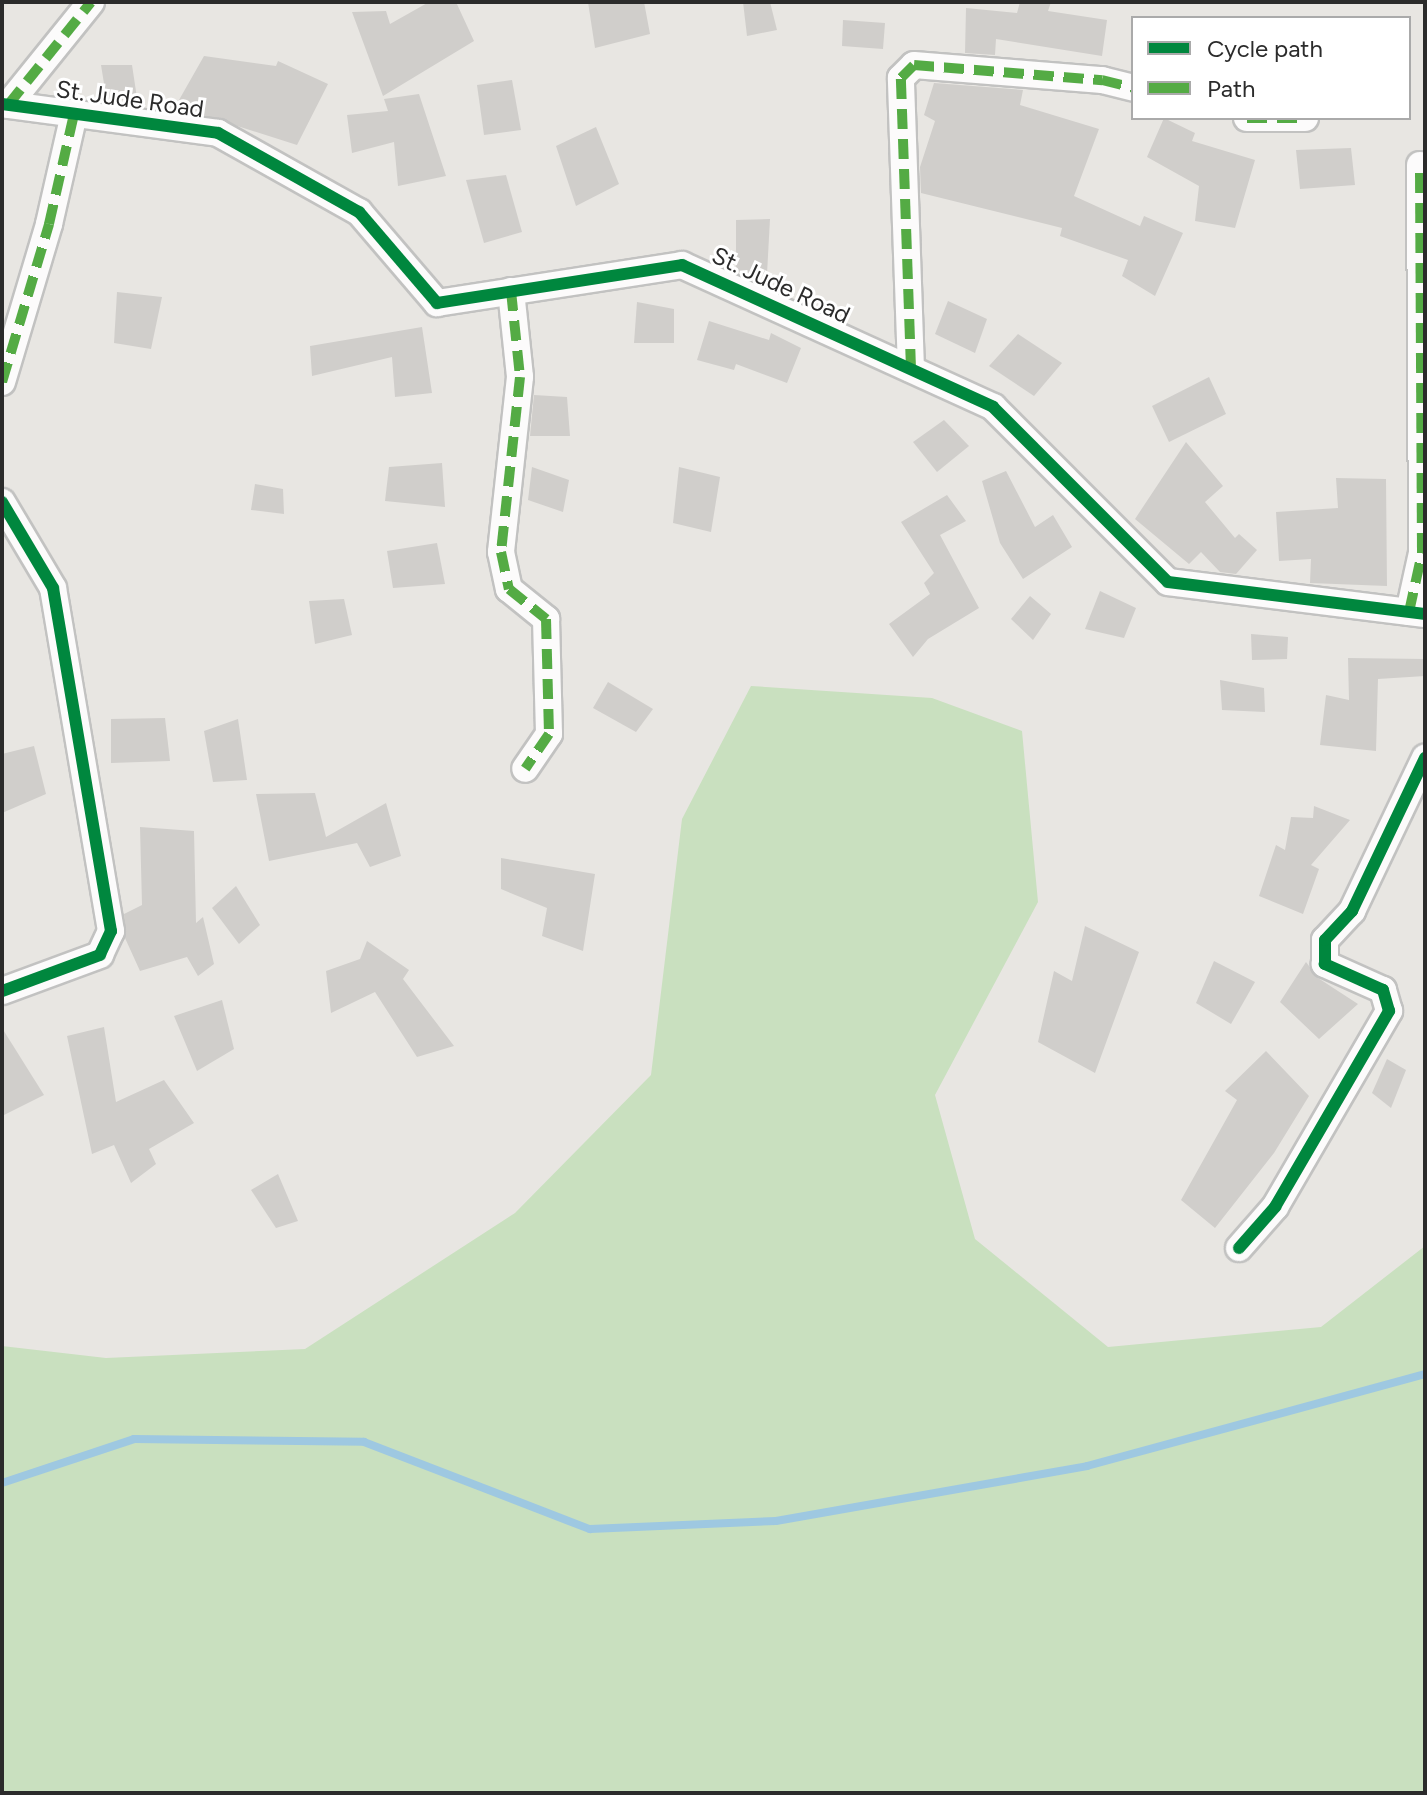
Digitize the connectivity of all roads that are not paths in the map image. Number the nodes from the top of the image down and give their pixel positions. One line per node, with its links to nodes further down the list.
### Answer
1 (91, 2): 3 (street)
2 (1131, 87): 7 (street)
3 (5, 105): 4 (street, St. Jude Road)
4 (74, 114): 6 (street, St. Jude Road); 8 (street)
5 (1420, 165): 10 (street)
6 (511, 291): 7 (street, St. Jude Road); 12 (street)
7 (911, 369): 10 (street, St. Jude Road)
8 (2, 382)
9 (2, 502): 13 (street)
10 (1417, 613)
11 (1425, 758): 14 (street)
12 (525, 769)
13 (2, 991)
14 (1239, 1248)

